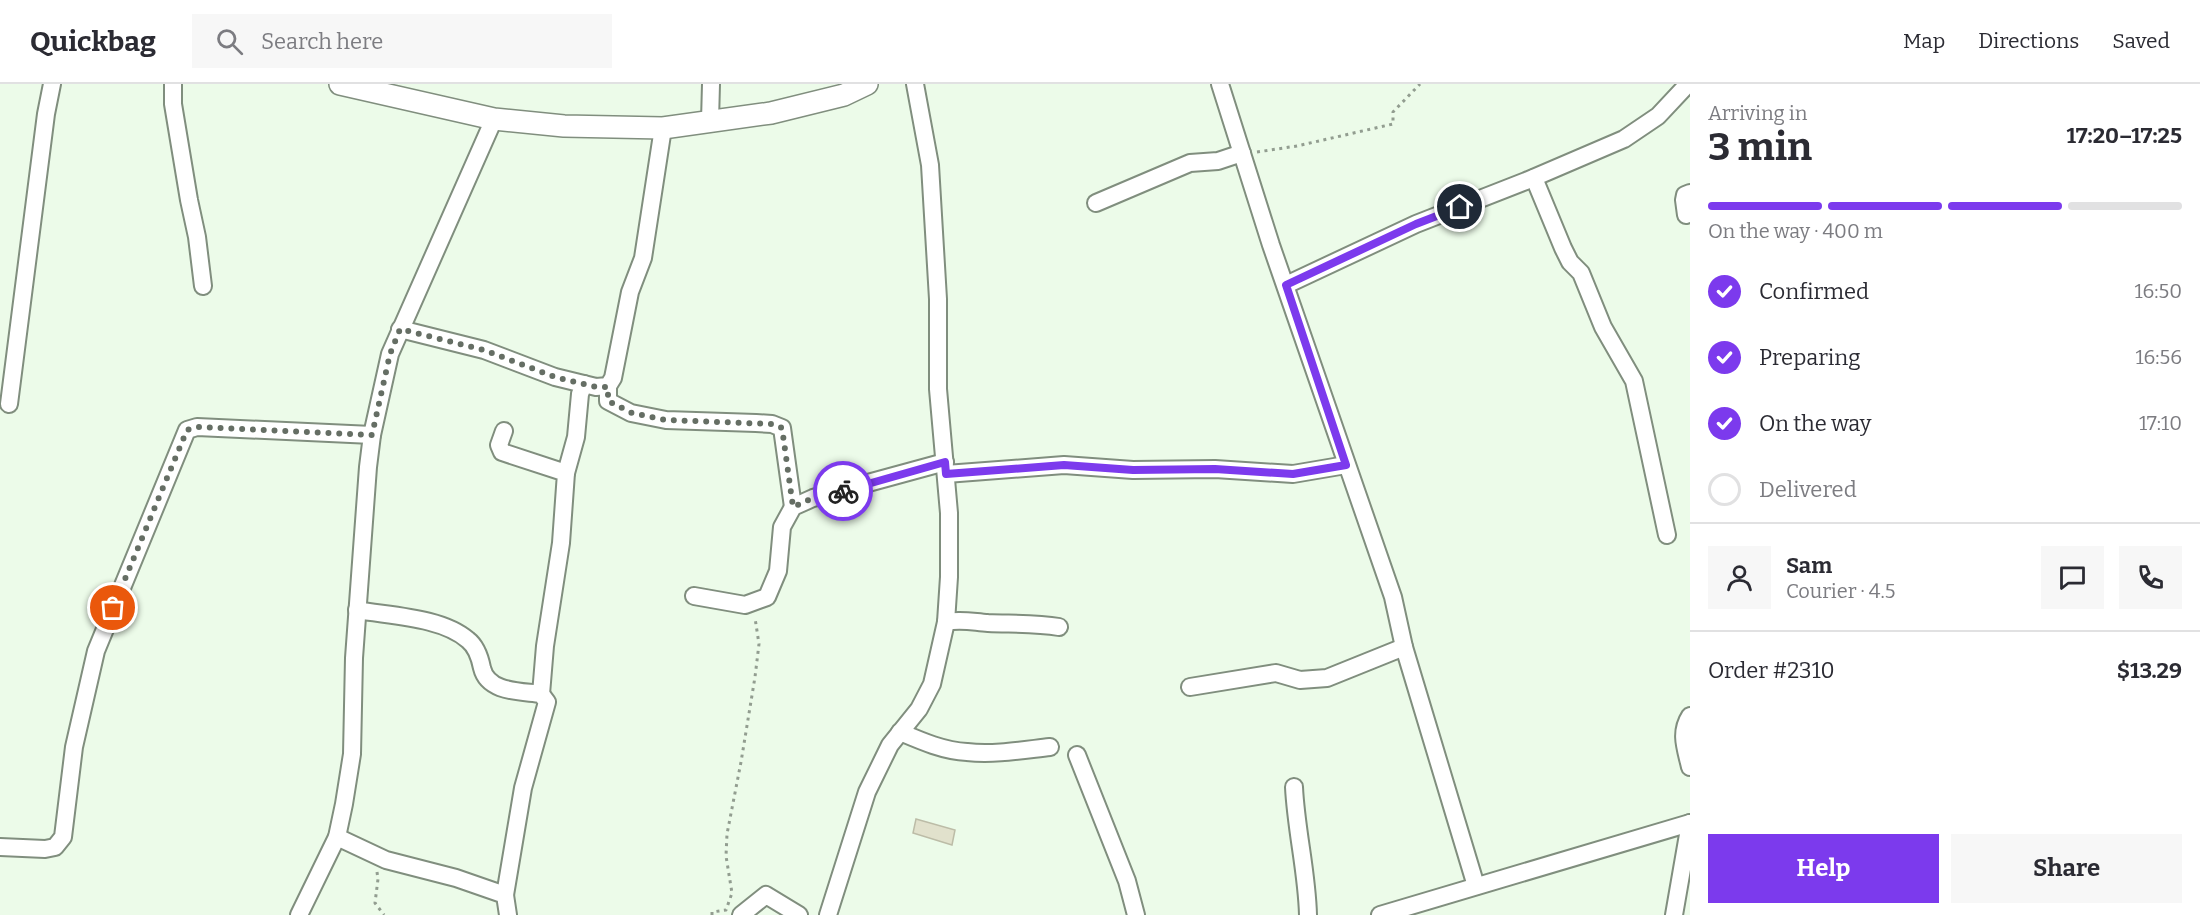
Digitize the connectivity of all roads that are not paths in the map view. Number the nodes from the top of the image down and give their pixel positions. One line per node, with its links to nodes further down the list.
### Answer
1 (52, 84): 22 (street)
2 (173, 84): 18 (street)
3 (340, 84): 9 (street)
4 (711, 84): 10 (street)
5 (867, 84): 10 (street)
6 (915, 84): 26 (street)
7 (1220, 84): 12 (street)
8 (1688, 84): 13 (street)
9 (494, 120): 11 (street); 19 (street)
10 (710, 121): 11 (street)
11 (663, 128): 21 (street)
12 (1242, 153): 15 (street); 17 (street)
13 (1534, 178): 17 (street); 29 (street)
14 (1690, 192): 16 (street)
15 (1096, 203)
16 (1686, 215)
17 (1286, 285): 25 (street)
18 (203, 286)
19 (400, 329): 20 (street); 24 (street)
20 (584, 384): 21 (street); 27 (street)
21 (608, 387): 28 (street)
22 (9, 404)
23 (504, 430): 27 (street)
24 (372, 435): 31 (street); 45 (street)
25 (1346, 465): 26 (street); 34 (street)
26 (946, 468): 28 (street); 32 (street)
27 (566, 473): 36 (street)
28 (793, 507): 30 (street)
29 (1667, 535)
30 (694, 596)
31 (357, 610): 36 (street); 44 (street)
32 (946, 622): 33 (street); 38 (street)
33 (1059, 627)
34 (1404, 647): 35 (street); 46 (street)
35 (1190, 687)
36 (541, 694): 47 (street)
37 (1690, 716): 41 (street)
38 (900, 732): 39 (street); 52 (street)
39 (1050, 747)
40 (1077, 755): 53 (street)
41 (1690, 767)
42 (1294, 787): 54 (street)
43 (1690, 823): 46 (street); 56 (street)
44 (337, 837): 47 (street); 48 (street)
45 (0, 847)
46 (1476, 886): 55 (street)
47 (507, 907): 49 (street)
48 (299, 915)
49 (524, 915)
50 (741, 915): 51 (street)
51 (799, 915)
52 (828, 915)
53 (1137, 915)
54 (1308, 915)
55 (1380, 915)
56 (1674, 915)

